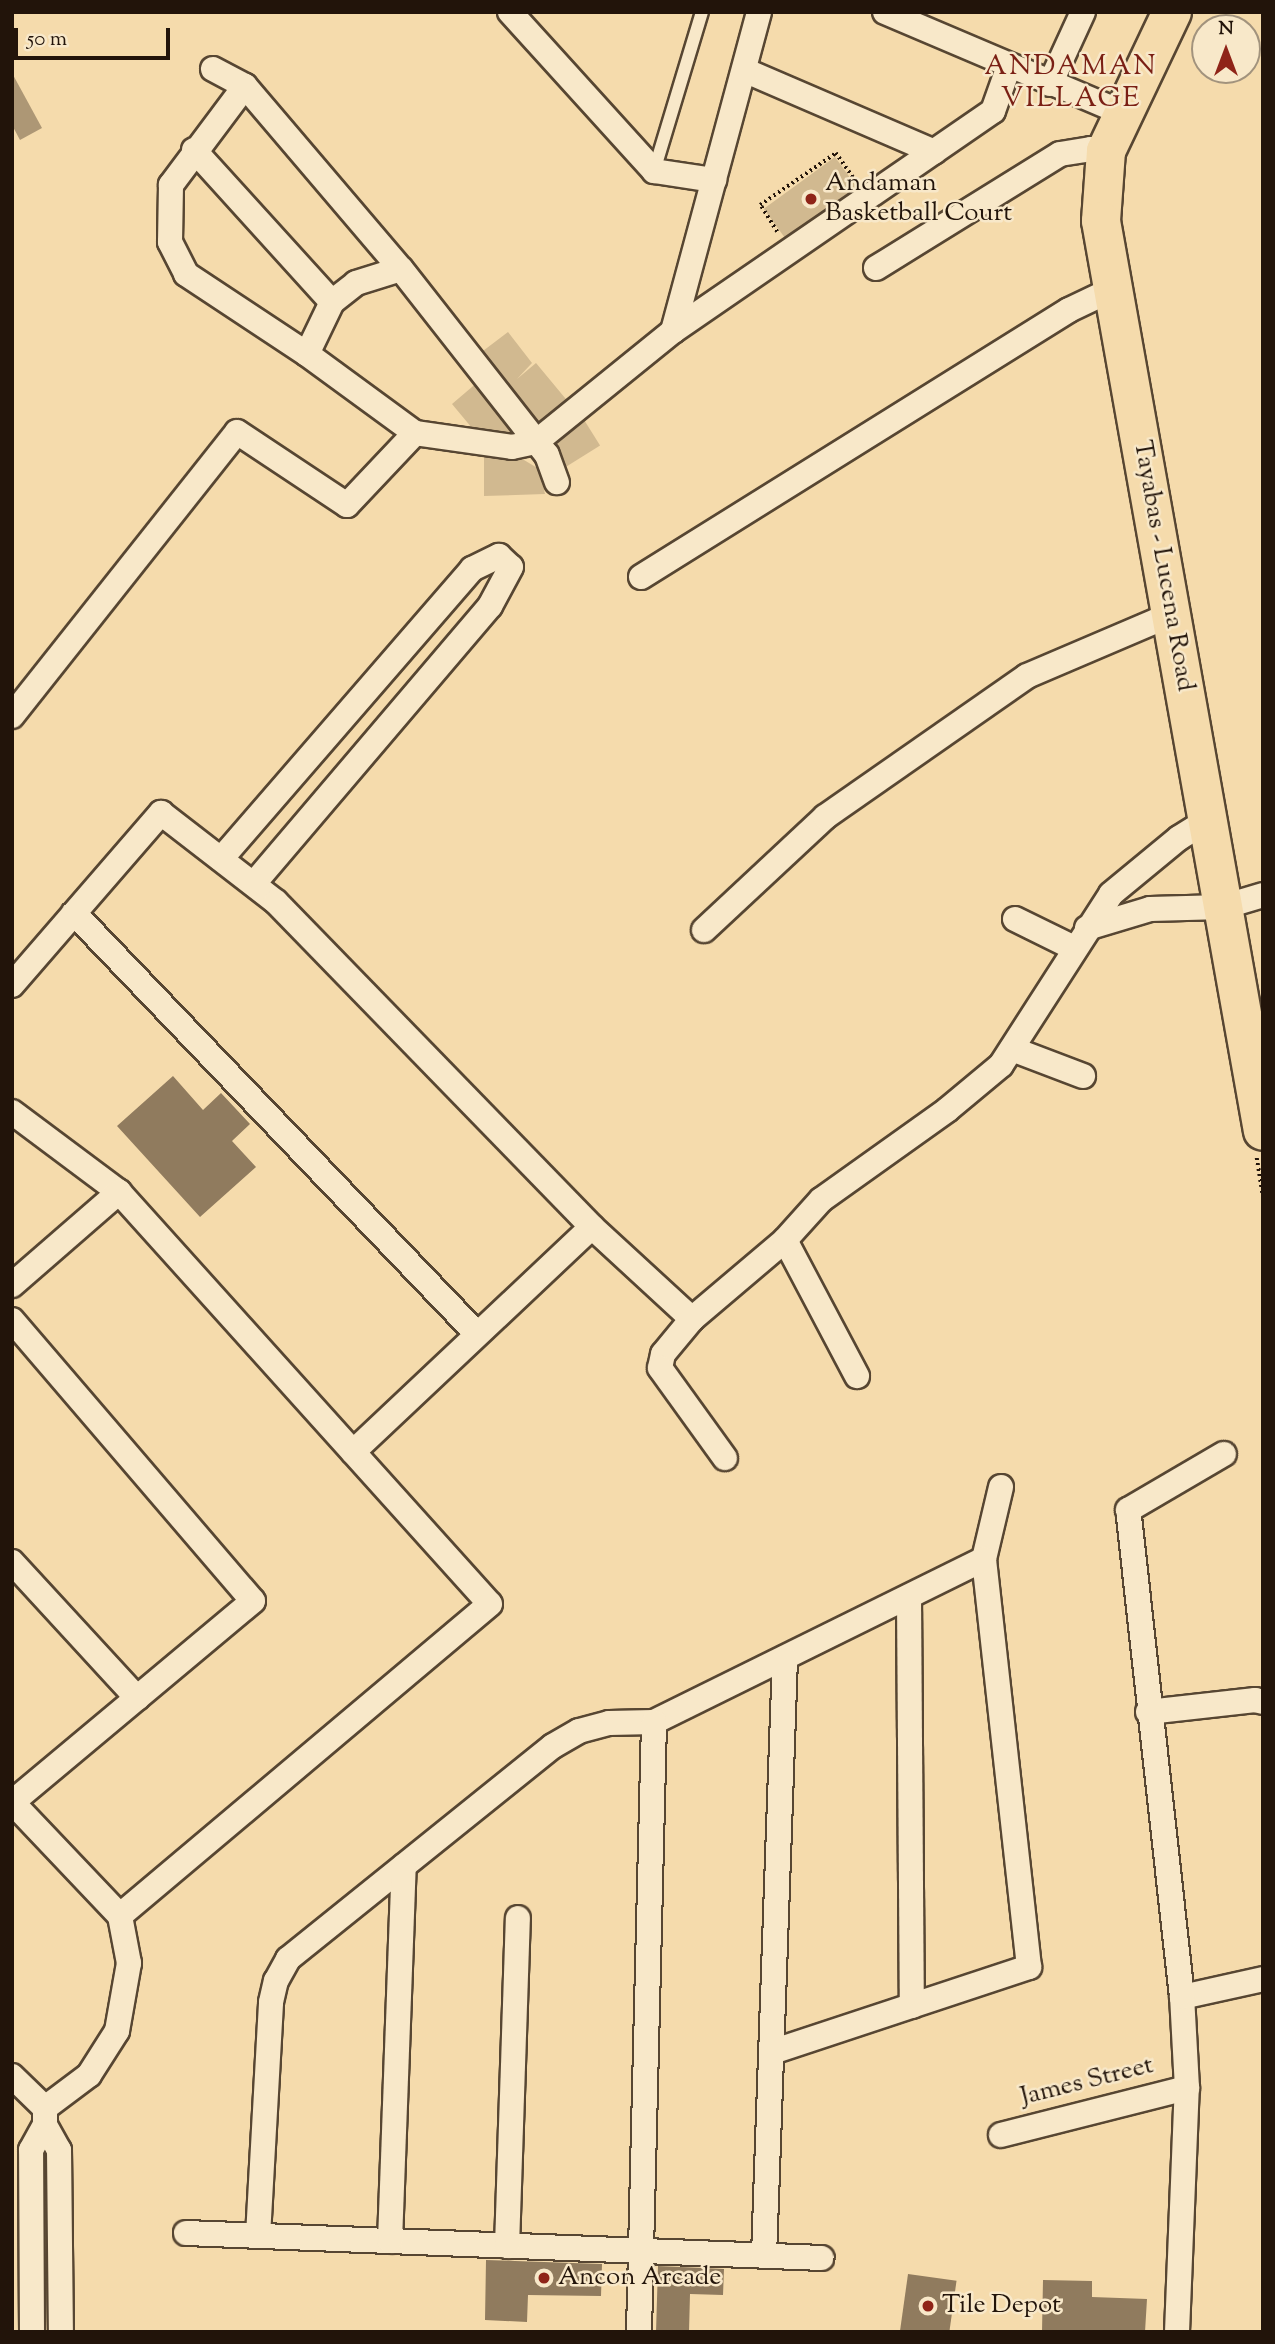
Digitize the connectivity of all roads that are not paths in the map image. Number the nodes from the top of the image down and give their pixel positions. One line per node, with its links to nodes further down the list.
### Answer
1 (510, 12): 16 (street)
2 (702, 12): 16 (lane)
3 (759, 12): 9 (street)
4 (885, 12): 7 (street)
5 (1083, 12): 10 (street)
6 (1171, 12): 12 (main road, Tayabas - Lucena Road)
7 (1009, 66): 10 (street); 15 (street)
8 (213, 69): 11 (street)
9 (744, 70): 15 (street); 17 (street)
10 (1050, 84): 12 (street)
11 (245, 86): 13 (street); 19 (street)
12 (1123, 113): 14 (main road, Tayabas - Lucena Road)
13 (194, 150): 21 (street); 23 (street)
14 (1107, 151): 18 (street); 20 (main road, Tayabas - Lucena Road)
15 (934, 152): 22 (street)
16 (654, 171): 17 (street)
17 (714, 180): 22 (street)
18 (876, 268)
19 (401, 269): 21 (street); 25 (street)
20 (1111, 290): 27 (street); 28 (main road, Tayabas - Lucena Road)
21 (332, 302): 23 (street)
22 (673, 331): 25 (street)
23 (307, 354): 24 (street)
24 (415, 433): 25 (street); 29 (street)
25 (536, 442): 26 (street)
26 (557, 482)
27 (641, 577)
28 (1173, 617): 30 (main road, Tayabas - Lucena Road); 37 (street)
29 (12, 716)
30 (1208, 820): 34 (main road, Tayabas - Lucena Road); 38 (street)
31 (221, 859): 32 (street); 32 (street); 35 (street)
32 (253, 884): 45 (street)
33 (1263, 895): 34 (street)
34 (1223, 907): 38 (street); 43 (main road, Tayabas - Lucena Road)
35 (74, 913): 39 (street); 50 (street)
36 (1014, 919): 38 (street)
37 (704, 930)
38 (1080, 938): 40 (street)
39 (12, 985)
40 (1012, 1049): 41 (street); 46 (street)
41 (1083, 1076)
42 (12, 1112): 44 (street)
43 (1263, 1131)
44 (120, 1192): 47 (street); 52 (street)
45 (592, 1227): 49 (street); 50 (street)
46 (785, 1240): 49 (street); 51 (street)
47 (12, 1285)
48 (12, 1320): 60 (street)
49 (692, 1320): 54 (street)
50 (477, 1334): 52 (street)
51 (857, 1376)
52 (353, 1452): 66 (street)
53 (1224, 1454): 62 (street)
54 (725, 1458)
55 (1001, 1487): 56 (street)
56 (984, 1559): 58 (street); 70 (street)
57 (12, 1562): 60 (street)
58 (909, 1598): 59 (street); 70 (street)
59 (785, 1658): 63 (street); 71 (street)
60 (137, 1698): 64 (street)
61 (1263, 1702): 62 (street)
62 (1148, 1712): 69 (street)
63 (653, 1722): 65 (street); 80 (street)
64 (12, 1802): 66 (street)
65 (404, 1866): 77 (street); 78 (street)
66 (120, 1916): 74 (street)
67 (518, 1918): 79 (street)
68 (1263, 1979): 69 (street)
69 (1182, 1997): 73 (street)
70 (912, 2006): 71 (street)
71 (772, 2052): 81 (street)
72 (12, 2076): 74 (street)
73 (1187, 2088): 75 (street, James Street); 86 (street)
74 (45, 2116): 83 (street); 84 (street)
75 (1001, 2135)
76 (186, 2233): 77 (street)
77 (258, 2236): 78 (street)
78 (390, 2241): 79 (street)
79 (507, 2246): 80 (street)
80 (640, 2251): 81 (street); 85 (street)
81 (764, 2256): 82 (street)
82 (822, 2258)
83 (32, 2332)
84 (61, 2332)
85 (639, 2332)
86 (1177, 2332)

